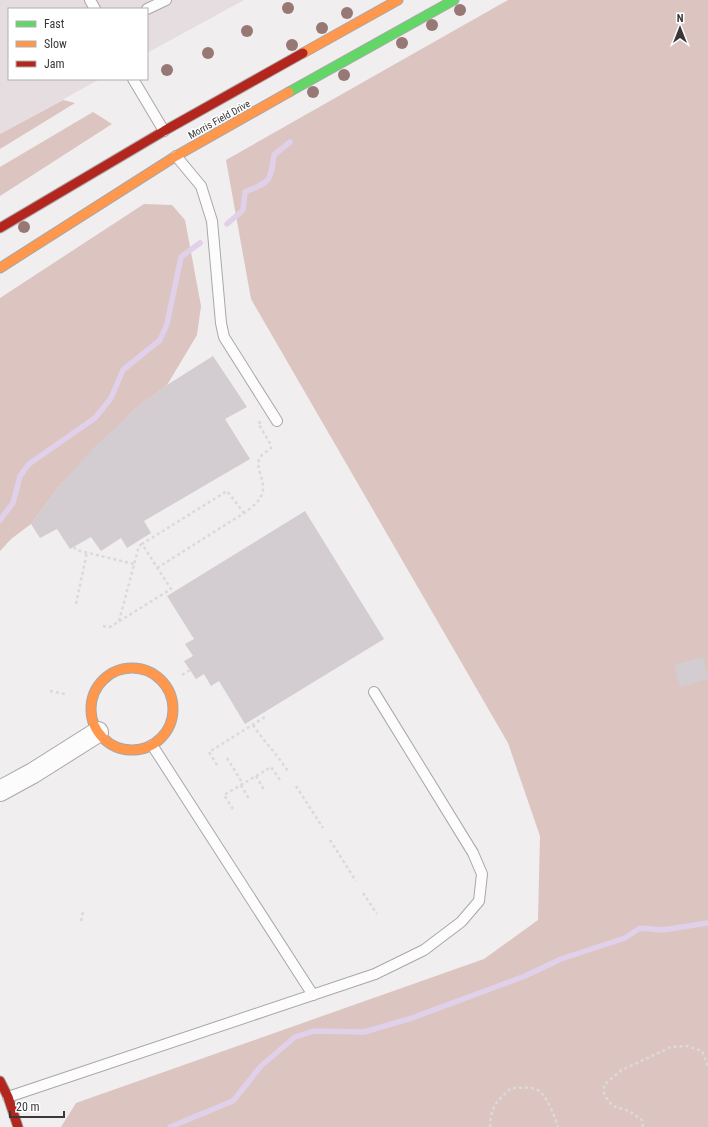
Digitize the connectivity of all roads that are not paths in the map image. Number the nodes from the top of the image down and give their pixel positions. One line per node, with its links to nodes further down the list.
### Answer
1 (166, 0): 4 (lane)
2 (398, 0): 6 (street, Morris Field Drive)
3 (454, 0): 7 (street, Morris Field Drive)
4 (148, 9)
5 (134, 80): 6 (lane)
6 (165, 134): 8 (street, Morris Field Drive)
7 (175, 153): 9 (street, Morris Field Drive); 10 (lane)
8 (0, 228)
9 (0, 268)
10 (277, 421)
11 (374, 692): 15 (lane)
12 (98, 732): 13 (street); 13 (street); 14 (street)
13 (152, 745): 15 (lane)
14 (0, 791)
15 (313, 995): 17 (lane)
16 (0, 1081): 17 (street)
17 (8, 1097): 18 (street)
18 (18, 1127)

